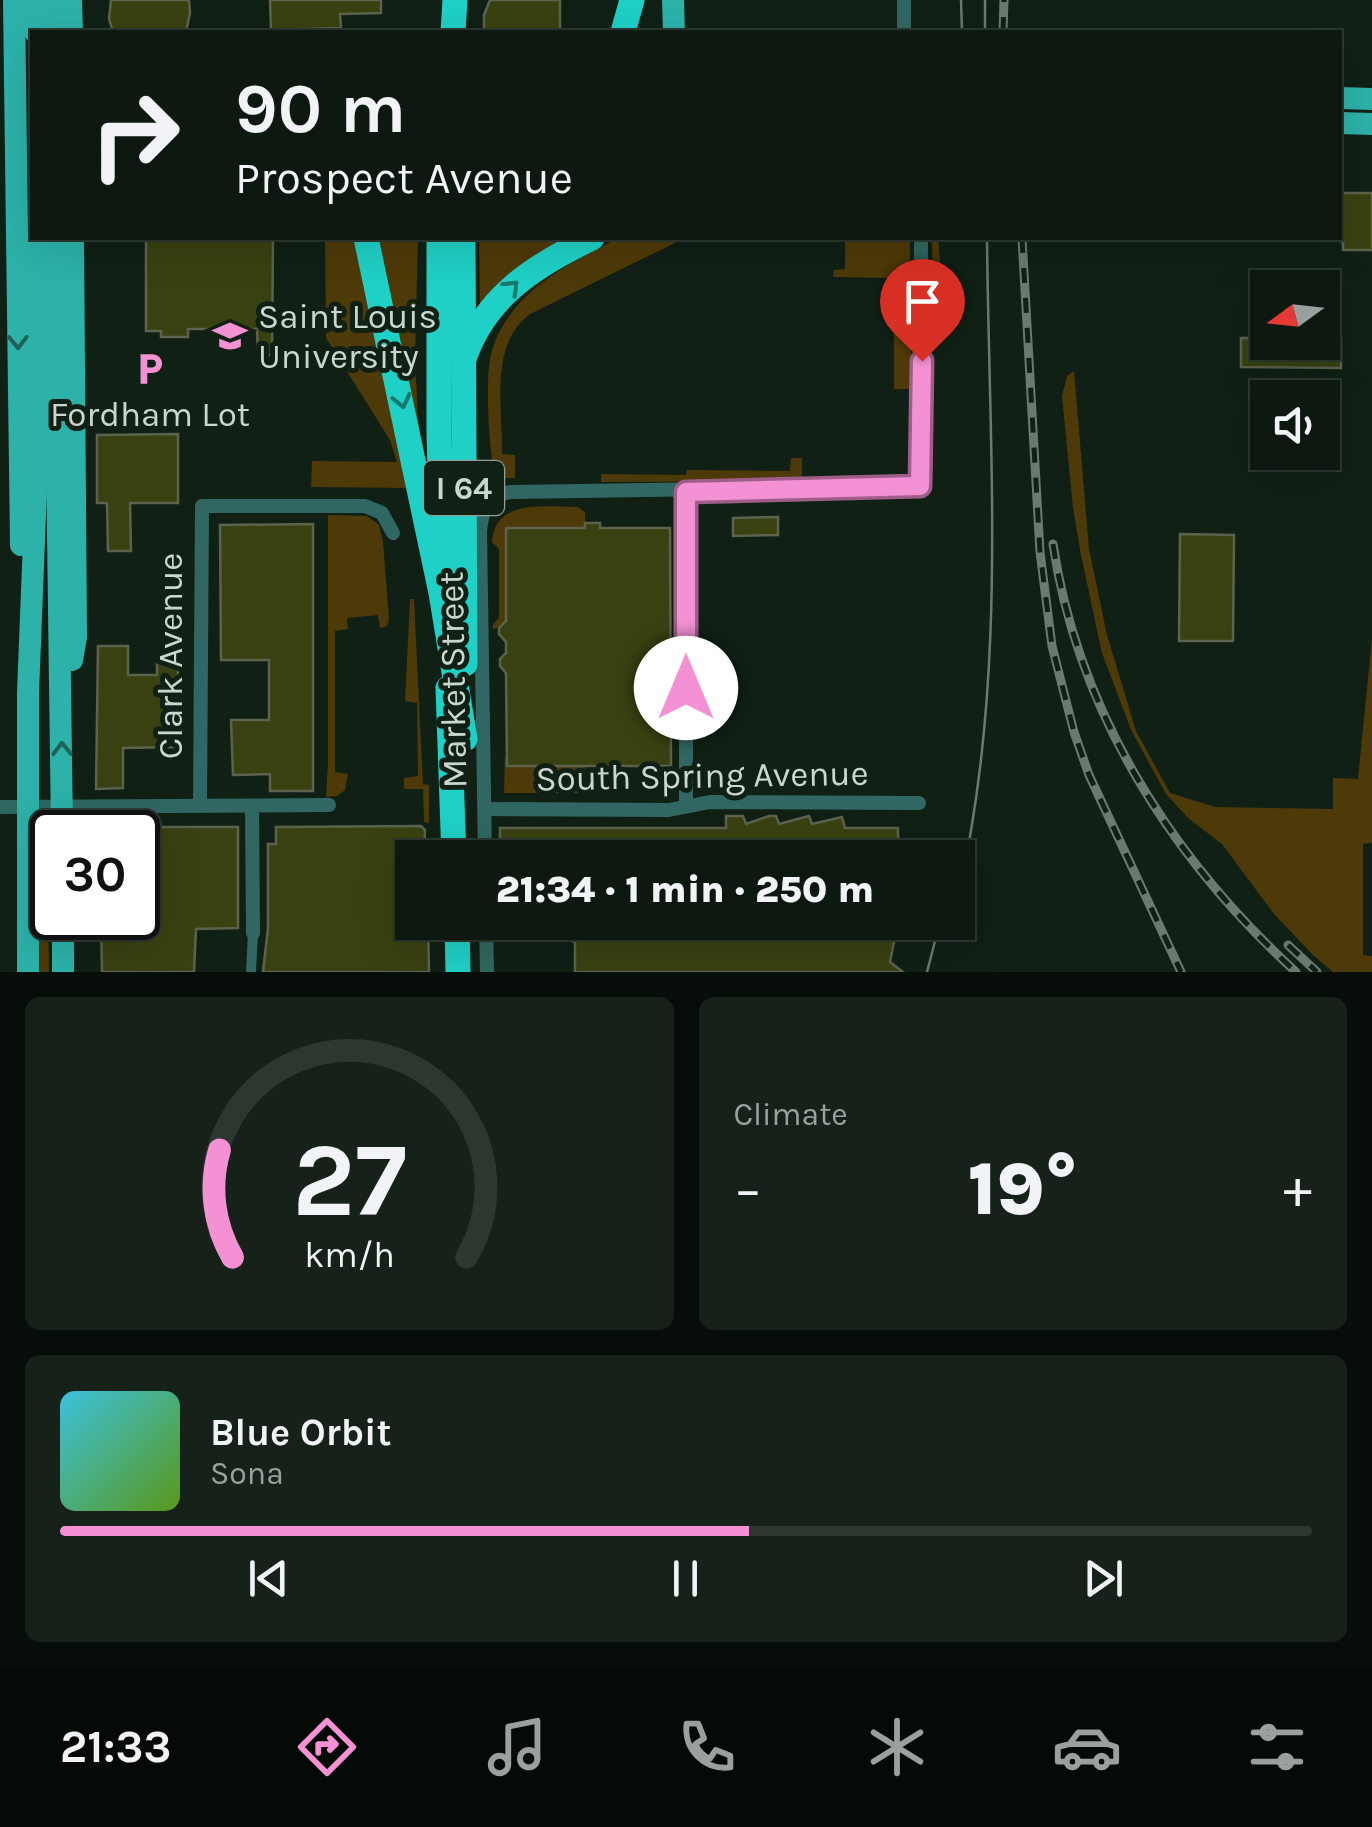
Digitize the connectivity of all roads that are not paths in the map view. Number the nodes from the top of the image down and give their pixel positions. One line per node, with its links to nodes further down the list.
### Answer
1 (14, 0): 17 (main road)
2 (34, 0): 8 (main road)
3 (51, 0): 9 (main road)
4 (71, 0): 10 (main road)
5 (457, 0): 11 (highway); 12 (highway)
6 (673, 0): 13 (main road)
7 (904, 0): 14 (street)
8 (35, 30)
9 (52, 30)
10 (72, 30)
11 (453, 30)
12 (461, 30)
13 (674, 30)
14 (904, 30)
15 (1342, 98): 16 (main road)
16 (1372, 99)
17 (19, 104): 32 (main road, one-way to 32)
18 (1342, 124): 19 (main road)
19 (1372, 124)
20 (36, 240): 32 (main road)
21 (54, 240): 31 (main road)
22 (74, 240): 31 (main road)
23 (366, 240): 33 (highway, one-way to 33, bridge)
24 (439, 240): 28 (highway, I 64)
25 (463, 240): 33 (highway, I 64, bridge)
26 (588, 240): 28 (highway, one-way to 26)
27 (921, 240): 29 (street)
28 (439, 435): 44 (highway, I 64)
29 (686, 492): 40 (street); 42 (street, Market Street)
30 (393, 533): 38 (street, Clark Avenue)
31 (62, 692): 37 (main road, one-way to 31)
32 (28, 694): 36 (main road)
33 (465, 739): 45 (highway, I 64)
34 (920, 802): 40 (street, South Spring Avenue)
35 (329, 805): 39 (street)
36 (28, 806): 37 (street); 41 (street); 52 (main road)
37 (63, 806): 38 (street); 43 (main road)
38 (200, 806): 39 (street)
39 (252, 806): 47 (street)
40 (686, 806): 42 (street, South Spring Avenue)
41 (0, 807)
42 (485, 809): 46 (street, Market Street)
43 (63, 810)
44 (453, 840)
45 (466, 840)
46 (485, 840)
47 (253, 934): 54 (street)
48 (63, 940): 53 (main road)
49 (457, 940): 55 (highway)
50 (467, 940): 56 (highway)
51 (486, 940): 57 (street)
52 (28, 972)
53 (63, 972)
54 (251, 972)
55 (458, 972)
56 (467, 972)
57 (487, 972)

